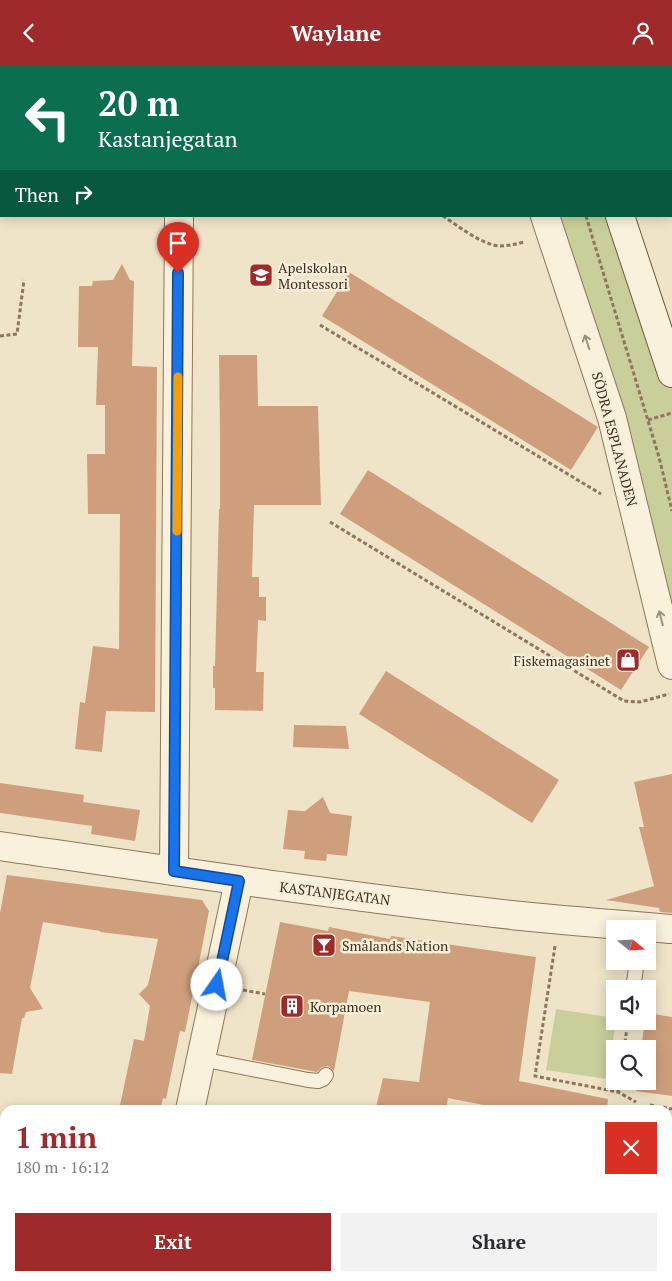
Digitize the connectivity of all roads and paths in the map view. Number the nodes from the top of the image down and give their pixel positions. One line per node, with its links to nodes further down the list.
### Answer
1 (179, 217): 18 (street)
2 (445, 217): 5 (path)
3 (586, 217): 11 (path)
4 (620, 217): 9 (street)
5 (548, 225): 13 (street, SÖDRA ESPLANADEN, one-way to 5)
6 (24, 280): 8 (path)
7 (320, 325): 13 (path)
8 (0, 337)
9 (672, 373)
10 (672, 413): 11 (path)
11 (648, 420): 12 (path)
12 (672, 511)
13 (636, 515): 15 (street, SÖDRA ESPLANADEN, one-way to 13)
14 (330, 522): 16 (path)
15 (672, 665)
16 (672, 693)
17 (0, 846): 18 (street, KASTANJEGATAN)
18 (174, 871): 19 (street, KASTANJEGATAN)
19 (239, 881): 20 (street, KASTANJEGATAN); 26 (street)
20 (558, 927): 21 (street, KASTANJEGATAN); 28 (path)
21 (606, 928)
22 (656, 928): 23 (street, KASTANJEGATAN)
23 (672, 929)
24 (243, 990): 25 (path)
25 (266, 995)
26 (201, 1059): 27 (lane); 30 (street)
27 (326, 1075)
28 (618, 1092): 29 (path)
29 (636, 1102)
30 (191, 1105)

